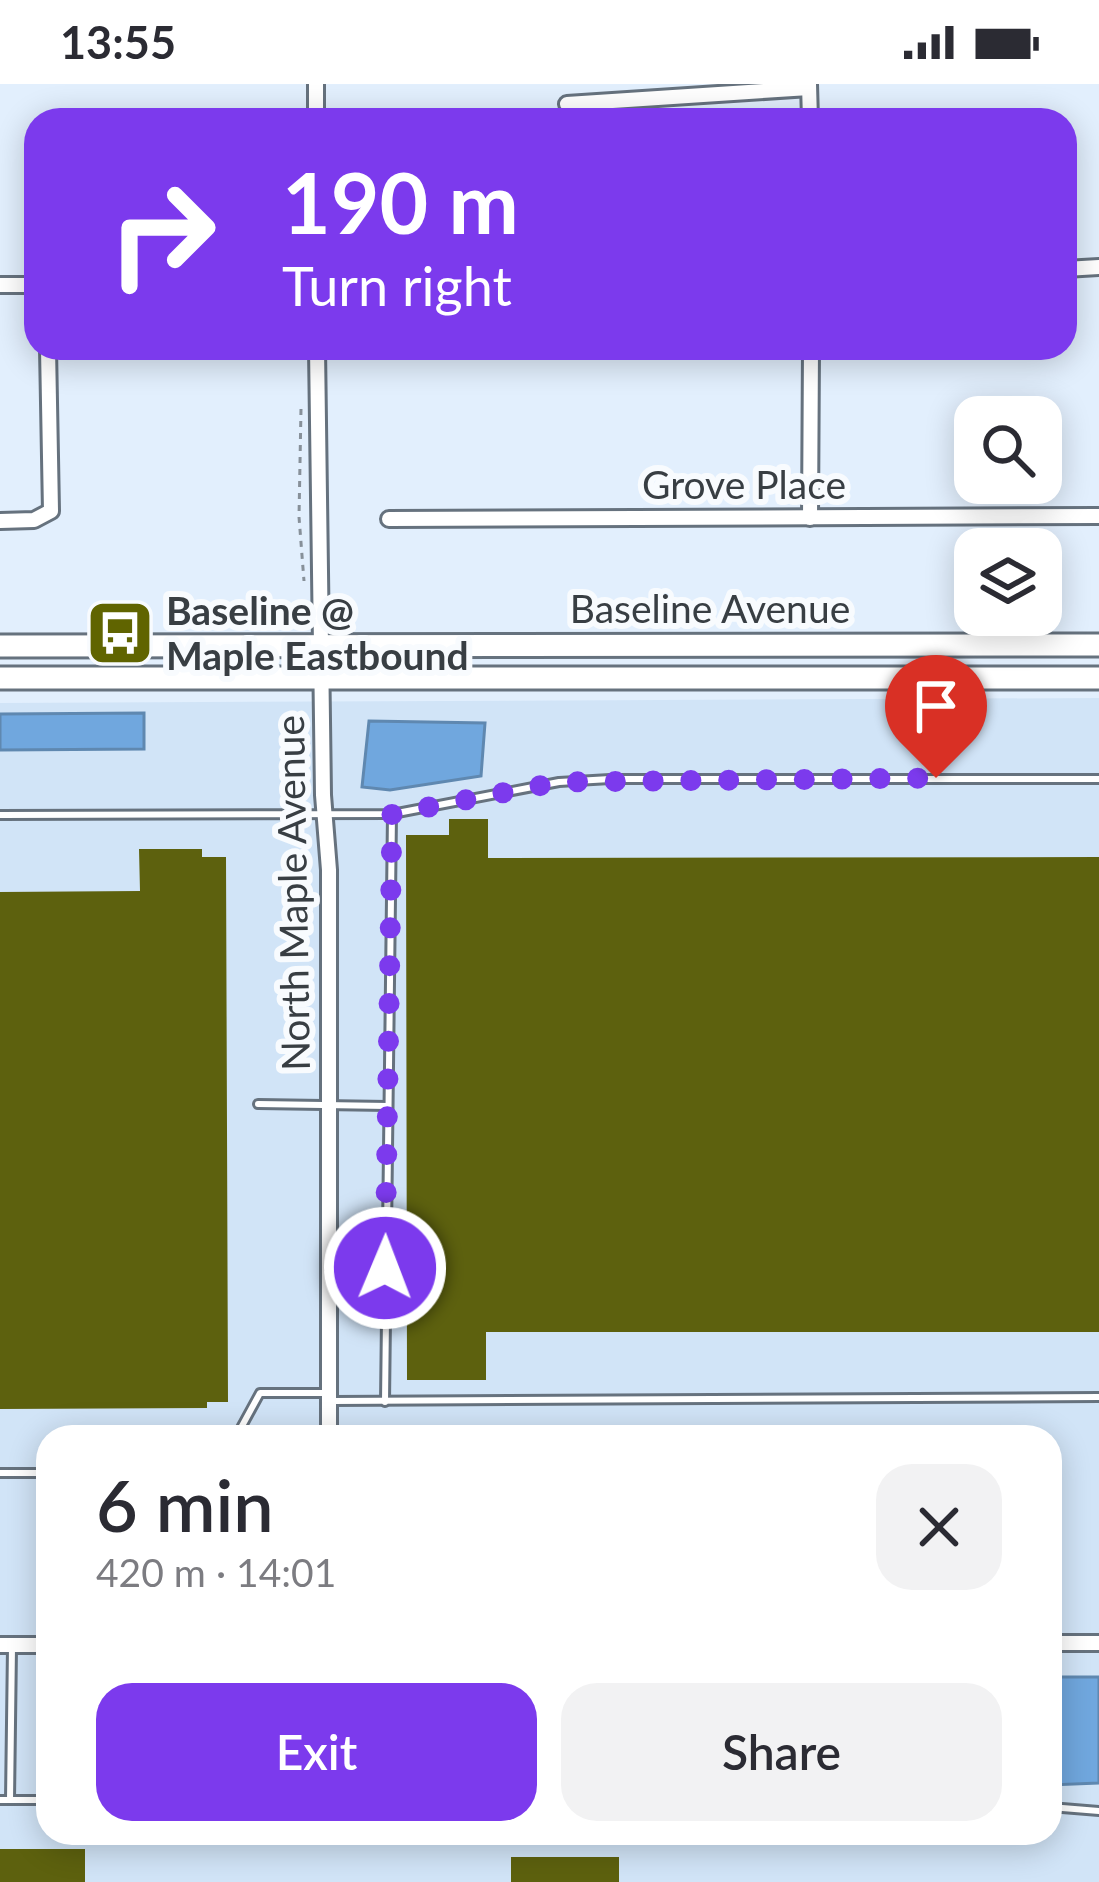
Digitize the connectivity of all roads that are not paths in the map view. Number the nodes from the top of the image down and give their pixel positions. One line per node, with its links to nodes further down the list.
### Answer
1 (809, 86): 2 (street)
2 (567, 104)
3 (48, 360): 9 (street)
4 (317, 360): 10 (street, North Maple Avenue)
5 (812, 360): 7 (street)
6 (1099, 516): 7 (street, Grove Place)
7 (810, 518): 8 (street, Grove Place)
8 (388, 519)
9 (0, 520)
10 (322, 645): 11 (main road, Baseline Avenue); 12 (main road, Baseline Avenue); 15 (street, North Maple Avenue)
11 (1099, 645)
12 (0, 646)
13 (0, 678): 15 (main road)
14 (1099, 678): 15 (main road)
15 (322, 679): 17 (street, North Maple Avenue)
16 (1099, 779): 19 (lane)
17 (324, 813): 18 (lane); 19 (lane); 21 (street, North Maple Avenue)
18 (0, 814)
19 (392, 814): 22 (lane)
20 (258, 1104): 21 (lane)
21 (329, 1105): 22 (lane); 23 (street, North Maple Avenue)
22 (388, 1106): 25 (lane)
23 (329, 1397): 25 (lane); 26 (lane); 27 (street, North Maple Avenue)
24 (1099, 1397): 25 (lane)
25 (385, 1402)
26 (243, 1425)
27 (329, 1425)
28 (0, 1473): 29 (lane)
29 (36, 1473)
30 (1062, 1643): 31 (street)
31 (1099, 1643)
32 (6, 1645): 33 (lane)
33 (5, 1800): 34 (lane)
34 (36, 1800)
35 (1062, 1808): 36 (lane)
36 (1099, 1811)

